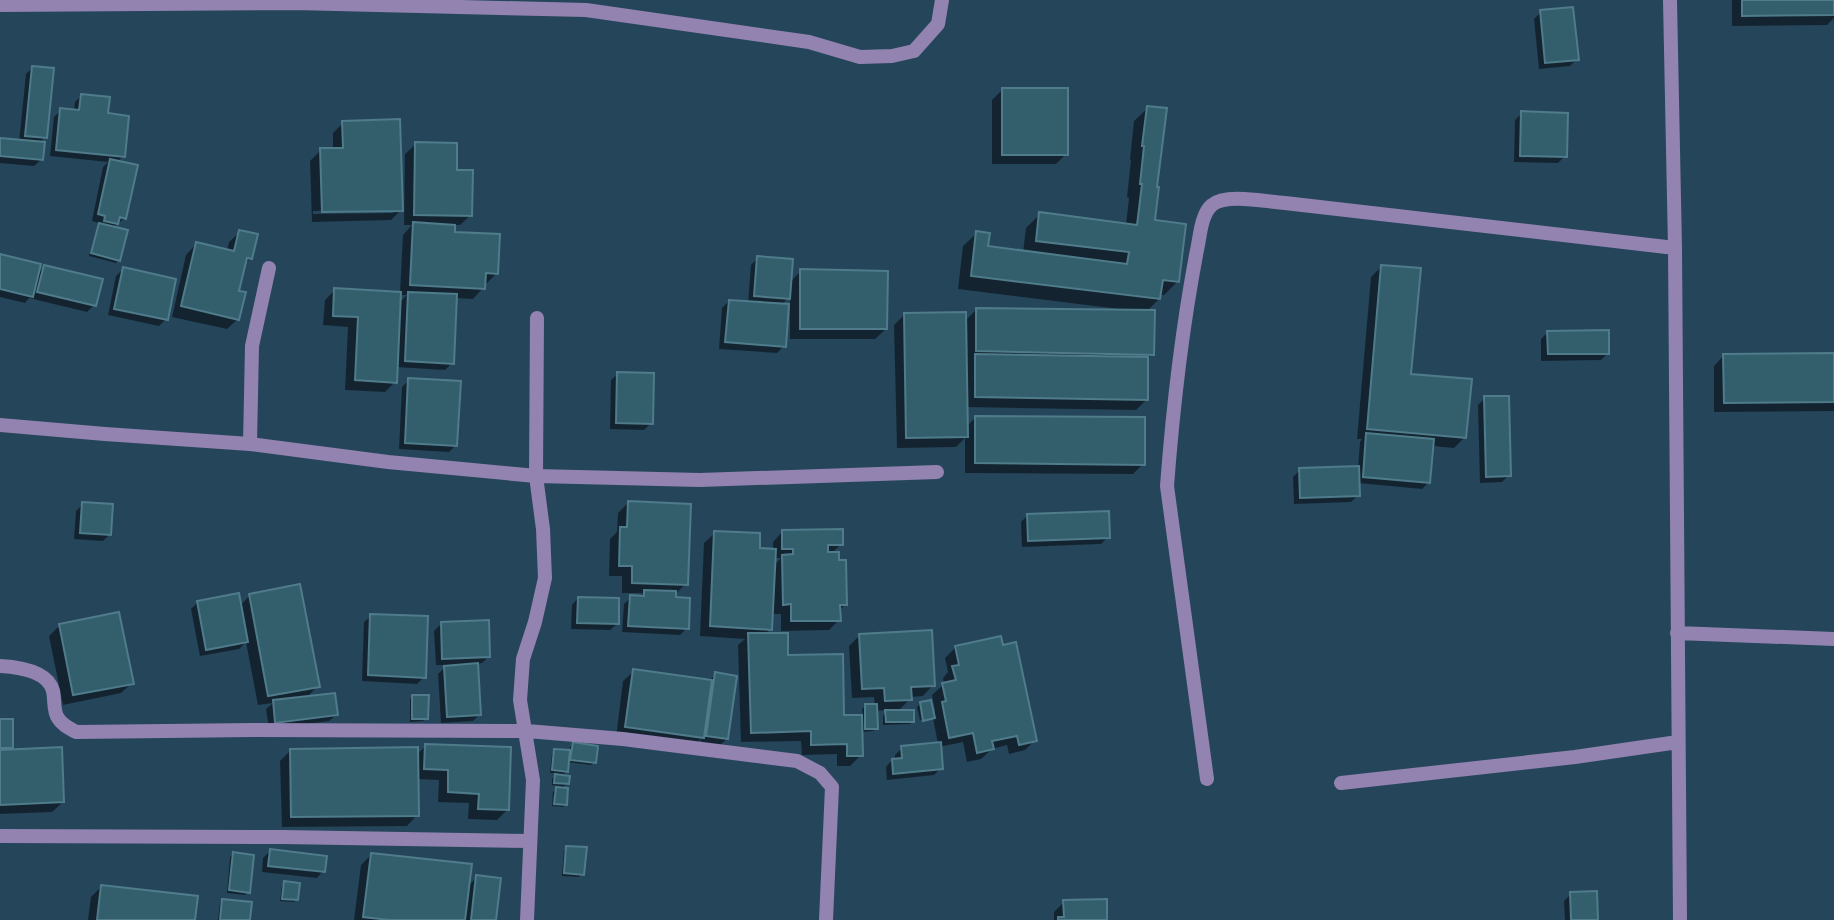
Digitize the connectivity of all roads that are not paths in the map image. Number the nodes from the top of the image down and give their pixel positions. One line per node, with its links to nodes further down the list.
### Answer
1 (942, 0): 3 (street)
2 (1670, 0): 4 (street)
3 (0, 5)
4 (1675, 248): 11 (street); 16 (street)
5 (269, 268): 8 (street)
6 (537, 318): 10 (street)
7 (0, 425): 8 (street)
8 (250, 444): 10 (street)
9 (937, 472): 10 (street)
10 (536, 477): 14 (street)
11 (1677, 633): 12 (street); 15 (street)
12 (1834, 639)
13 (0, 666): 14 (street)
14 (527, 731): 19 (street); 21 (street)
15 (1678, 742): 17 (street); 22 (street)
16 (1207, 779)
17 (1341, 783)
18 (0, 836): 19 (street)
19 (530, 841): 20 (street)
20 (527, 920)
21 (826, 920)
22 (1681, 920)

